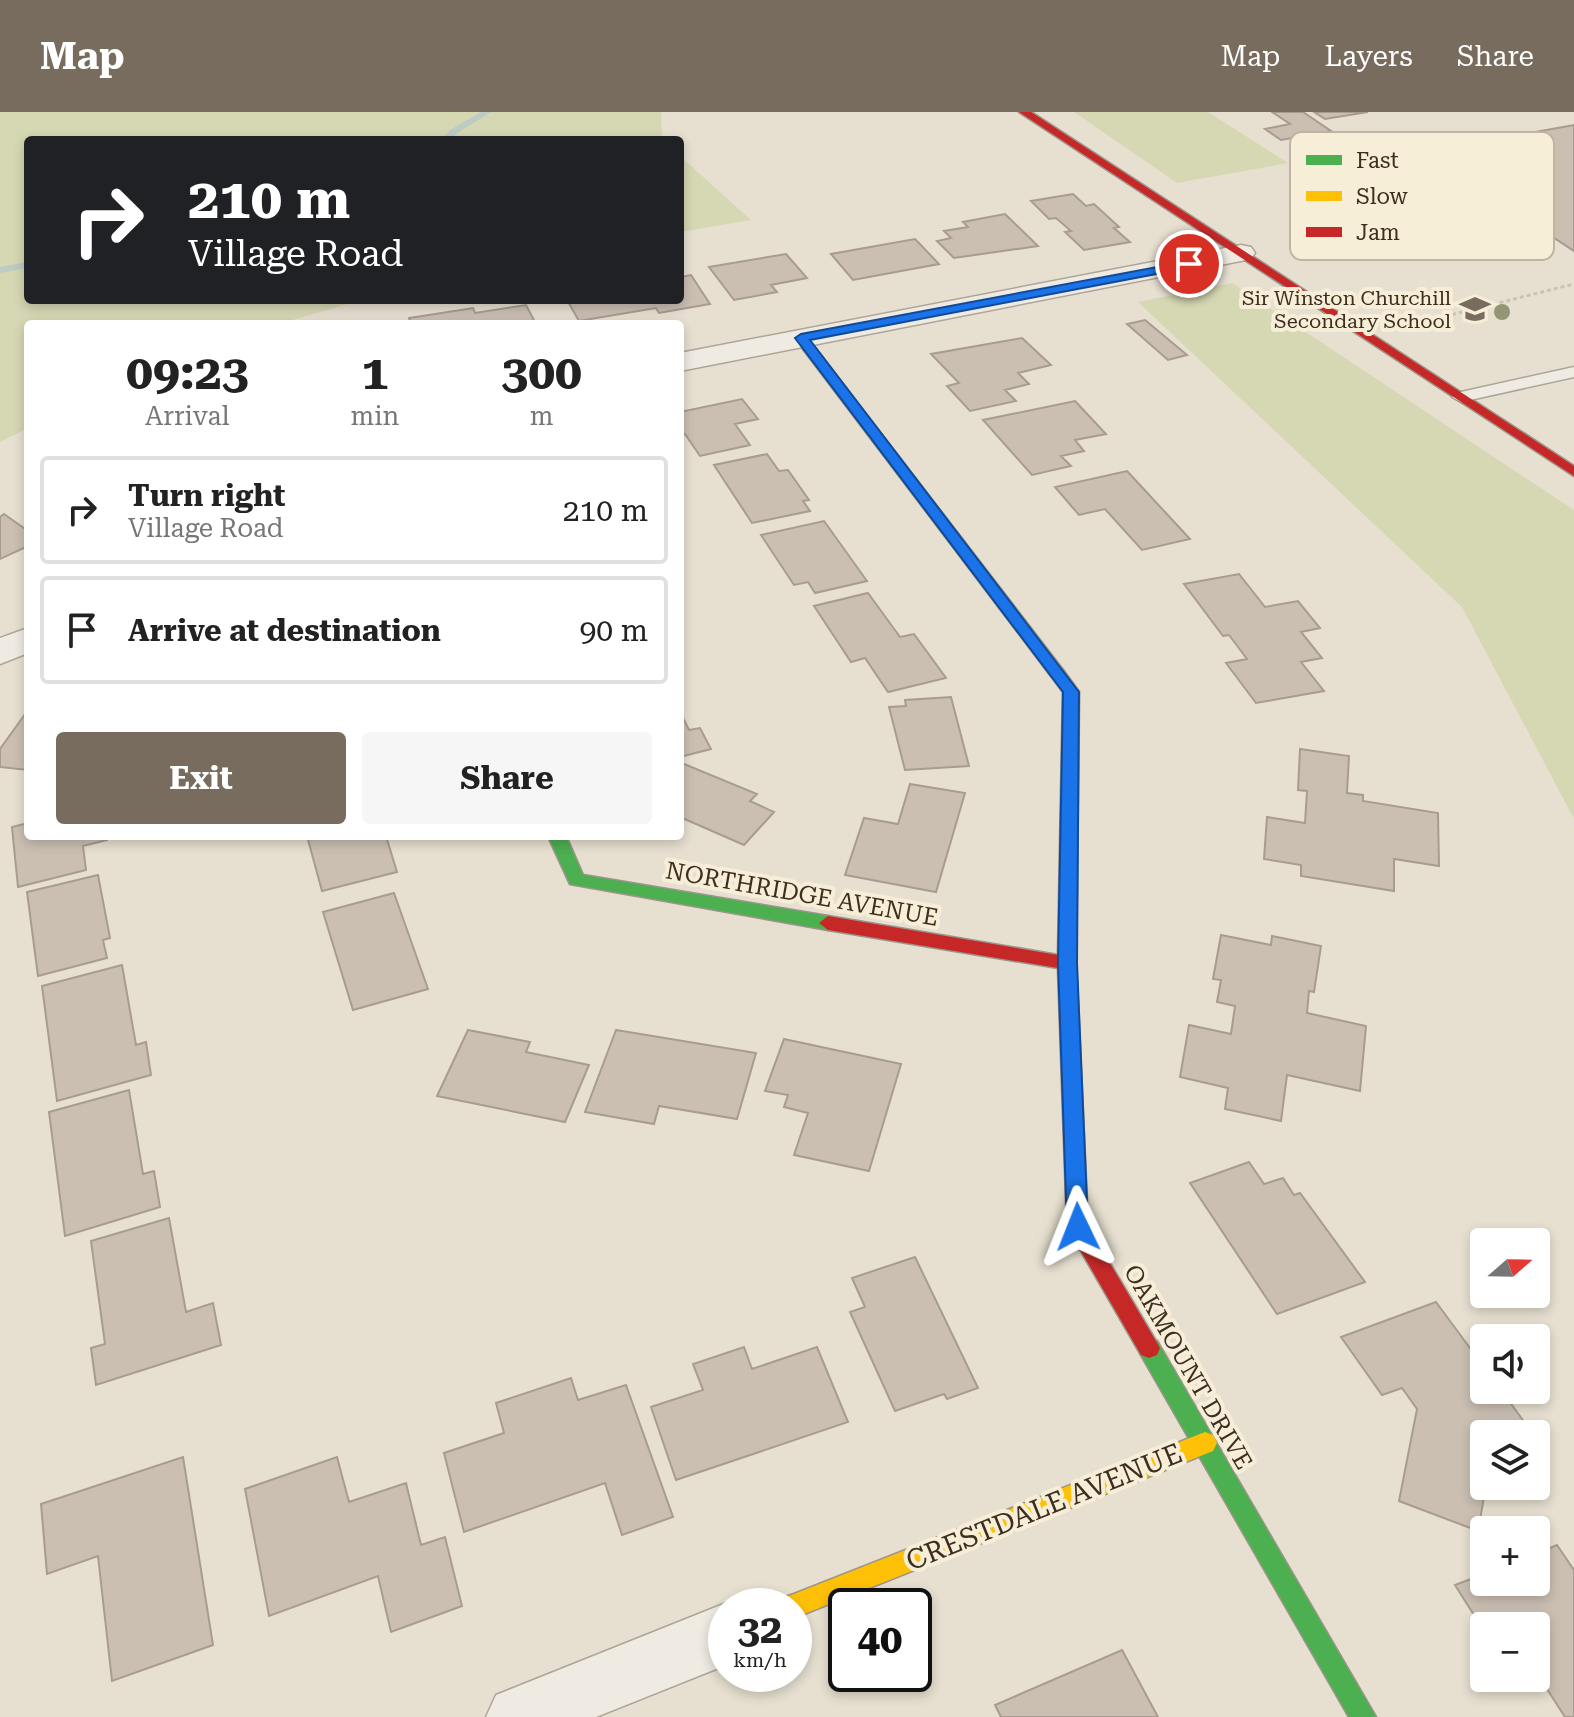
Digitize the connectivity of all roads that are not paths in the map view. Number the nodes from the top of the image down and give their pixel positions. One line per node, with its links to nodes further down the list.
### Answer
1 (1026, 112): 2 (street)
2 (1241, 253): 3 (street); 6 (street)
3 (801, 338): 4 (street); 11 (street, OAKMOUNT DRIVE)
4 (684, 361)
5 (1574, 372): 6 (lane)
6 (1461, 397): 7 (street)
7 (1574, 472)
8 (24, 641): 9 (street)
9 (0, 652)
10 (559, 840): 11 (street, NORTHRIDGE AVENUE)
11 (1067, 963): 12 (street, OAKMOUNT DRIVE)
12 (1205, 1443): 13 (street, CRESTDALE AVENUE); 16 (street, OAKMOUNT DRIVE)
13 (812, 1599)
14 (708, 1641): 15 (street)
15 (518, 1717)
16 (1363, 1717)

